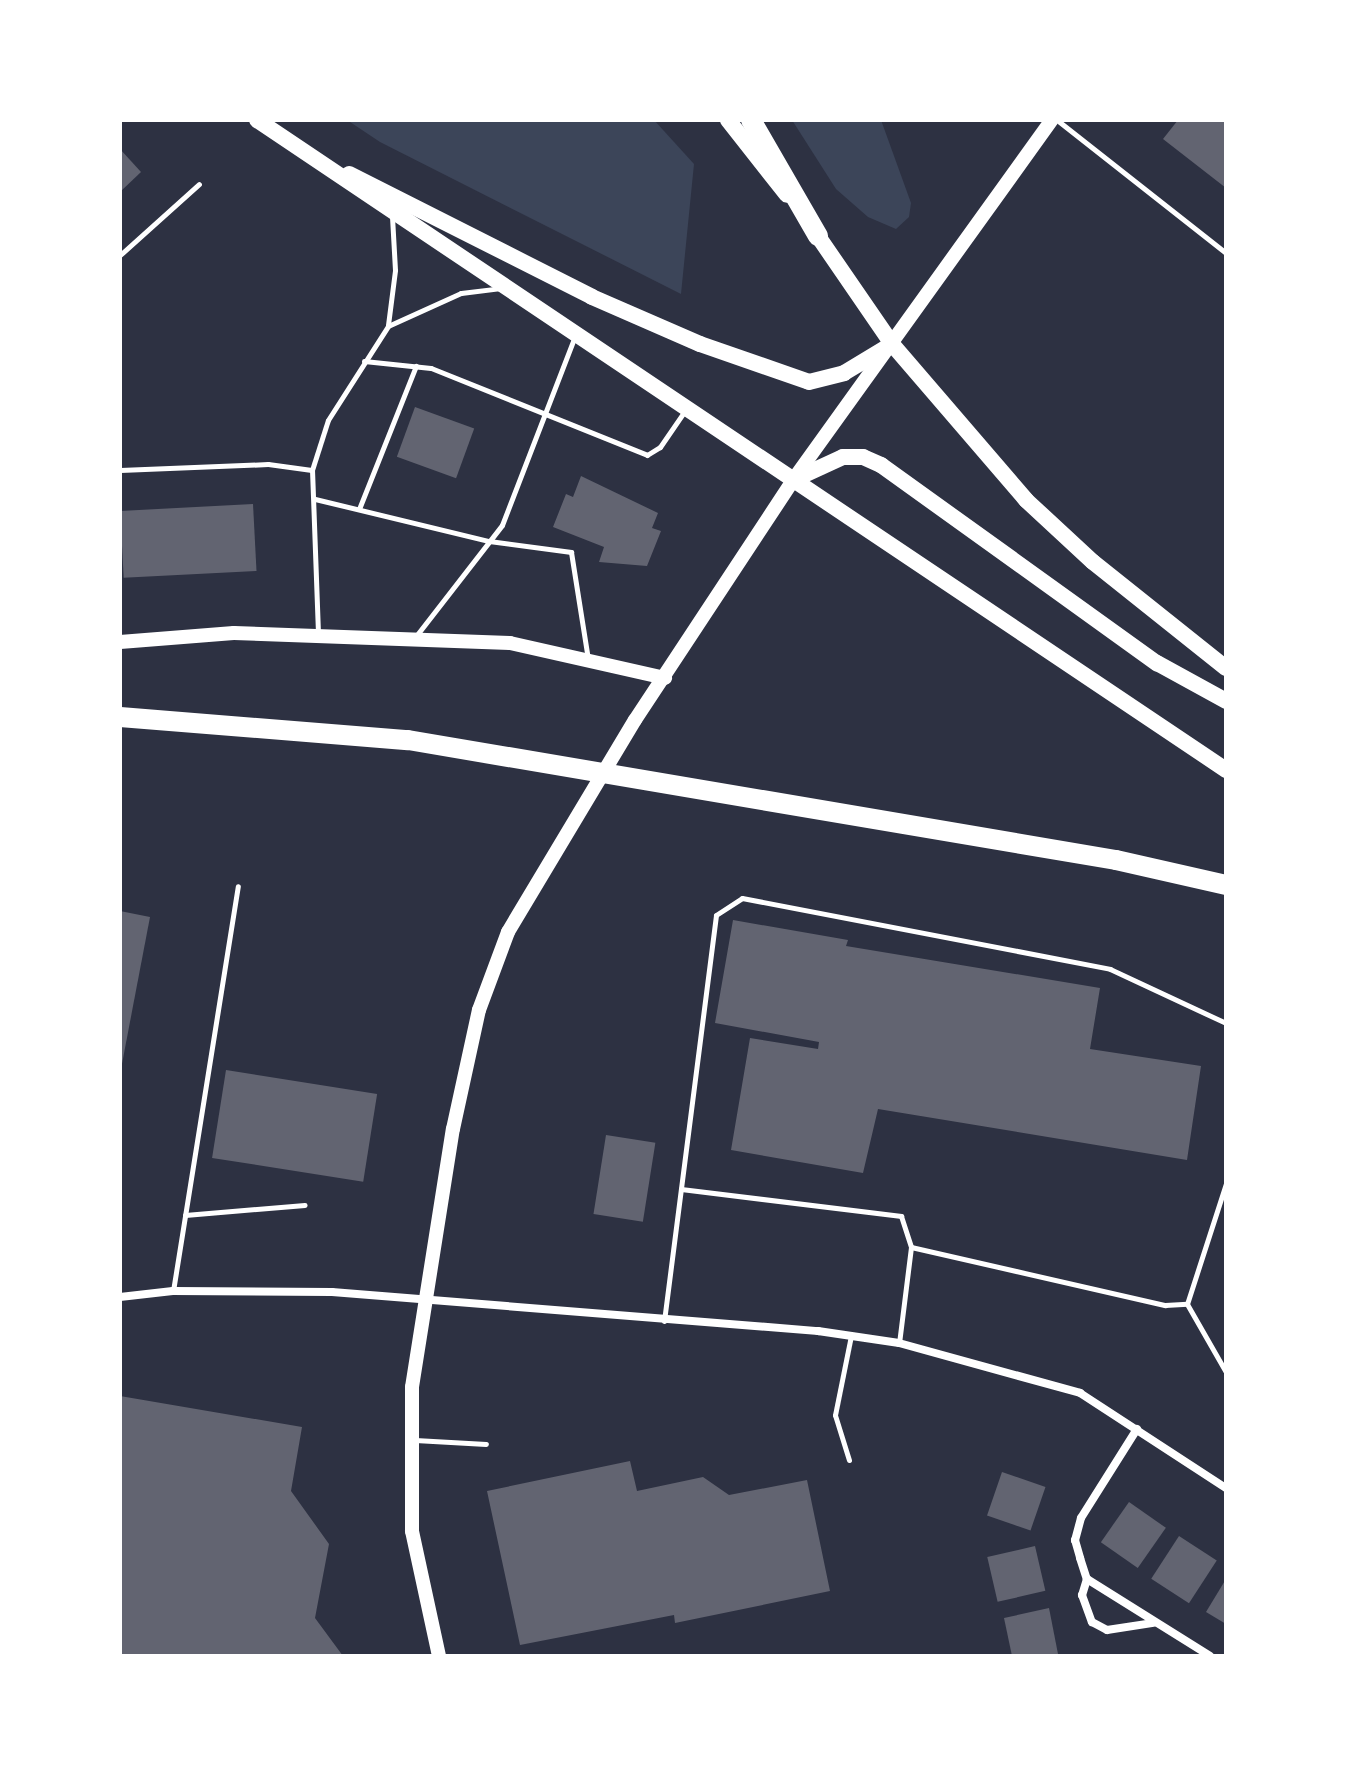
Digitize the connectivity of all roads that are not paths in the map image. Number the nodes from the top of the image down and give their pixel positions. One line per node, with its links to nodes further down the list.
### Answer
1 (257, 120): 5 (main road)
2 (728, 120): 8 (main road)
3 (751, 120): 8 (highway)
4 (1055, 120): 9 (lane); 14 (street)
5 (289, 143): 7 (main road); 14 (main road)
6 (199, 184): 10 (lane)
7 (392, 214): 11 (main road); 12 (lane)
8 (818, 236): 14 (main road)
9 (1226, 253)
10 (120, 255)
11 (504, 288): 12 (lane); 13 (main road)
12 (388, 326): 15 (lane)
13 (575, 335): 17 (main road); 18 (lane)
14 (892, 344): 21 (street); 29 (main road)
15 (363, 361): 16 (lane); 20 (lane)
16 (416, 366): 18 (lane); 23 (lane)
17 (687, 409): 18 (lane); 21 (main road)
18 (546, 412): 24 (lane)
19 (120, 470): 20 (lane)
20 (312, 470): 22 (lane)
21 (793, 480): 30 (street); 31 (main road); 33 (main road)
22 (315, 499): 23 (lane); 25 (lane)
23 (359, 509): 24 (lane)
24 (489, 541): 26 (lane); 28 (lane)
25 (318, 634): 26 (street); 27 (street)
26 (414, 638): 28 (street)
27 (120, 642)
28 (588, 659): 30 (street)
29 (1226, 668)
30 (665, 678): 44 (street)
31 (1226, 701)
32 (120, 717): 34 (highway)
33 (1226, 770)
34 (1226, 885)
35 (238, 886): 40 (lane)
36 (1226, 1023): 38 (lane)
37 (1226, 1183): 45 (lane)
38 (681, 1189): 41 (lane); 46 (lane)
39 (305, 1205): 40 (lane)
40 (185, 1215): 42 (lane)
41 (911, 1247): 45 (lane); 48 (lane)
42 (173, 1291): 43 (street); 44 (street)
43 (120, 1297)
44 (425, 1302): 46 (street); 51 (street)
45 (1187, 1304): 49 (lane)
46 (664, 1321): 47 (street)
47 (851, 1336): 48 (street); 53 (lane)
48 (899, 1343): 50 (street)
49 (1226, 1372)
50 (1137, 1429): 54 (street); 55 (street)
51 (410, 1439): 52 (lane); 57 (street)
52 (486, 1444)
53 (849, 1460)
54 (1226, 1488)
55 (1087, 1579): 56 (street); 56 (street)
56 (1153, 1623): 58 (street)
57 (439, 1656)
58 (1210, 1656)

